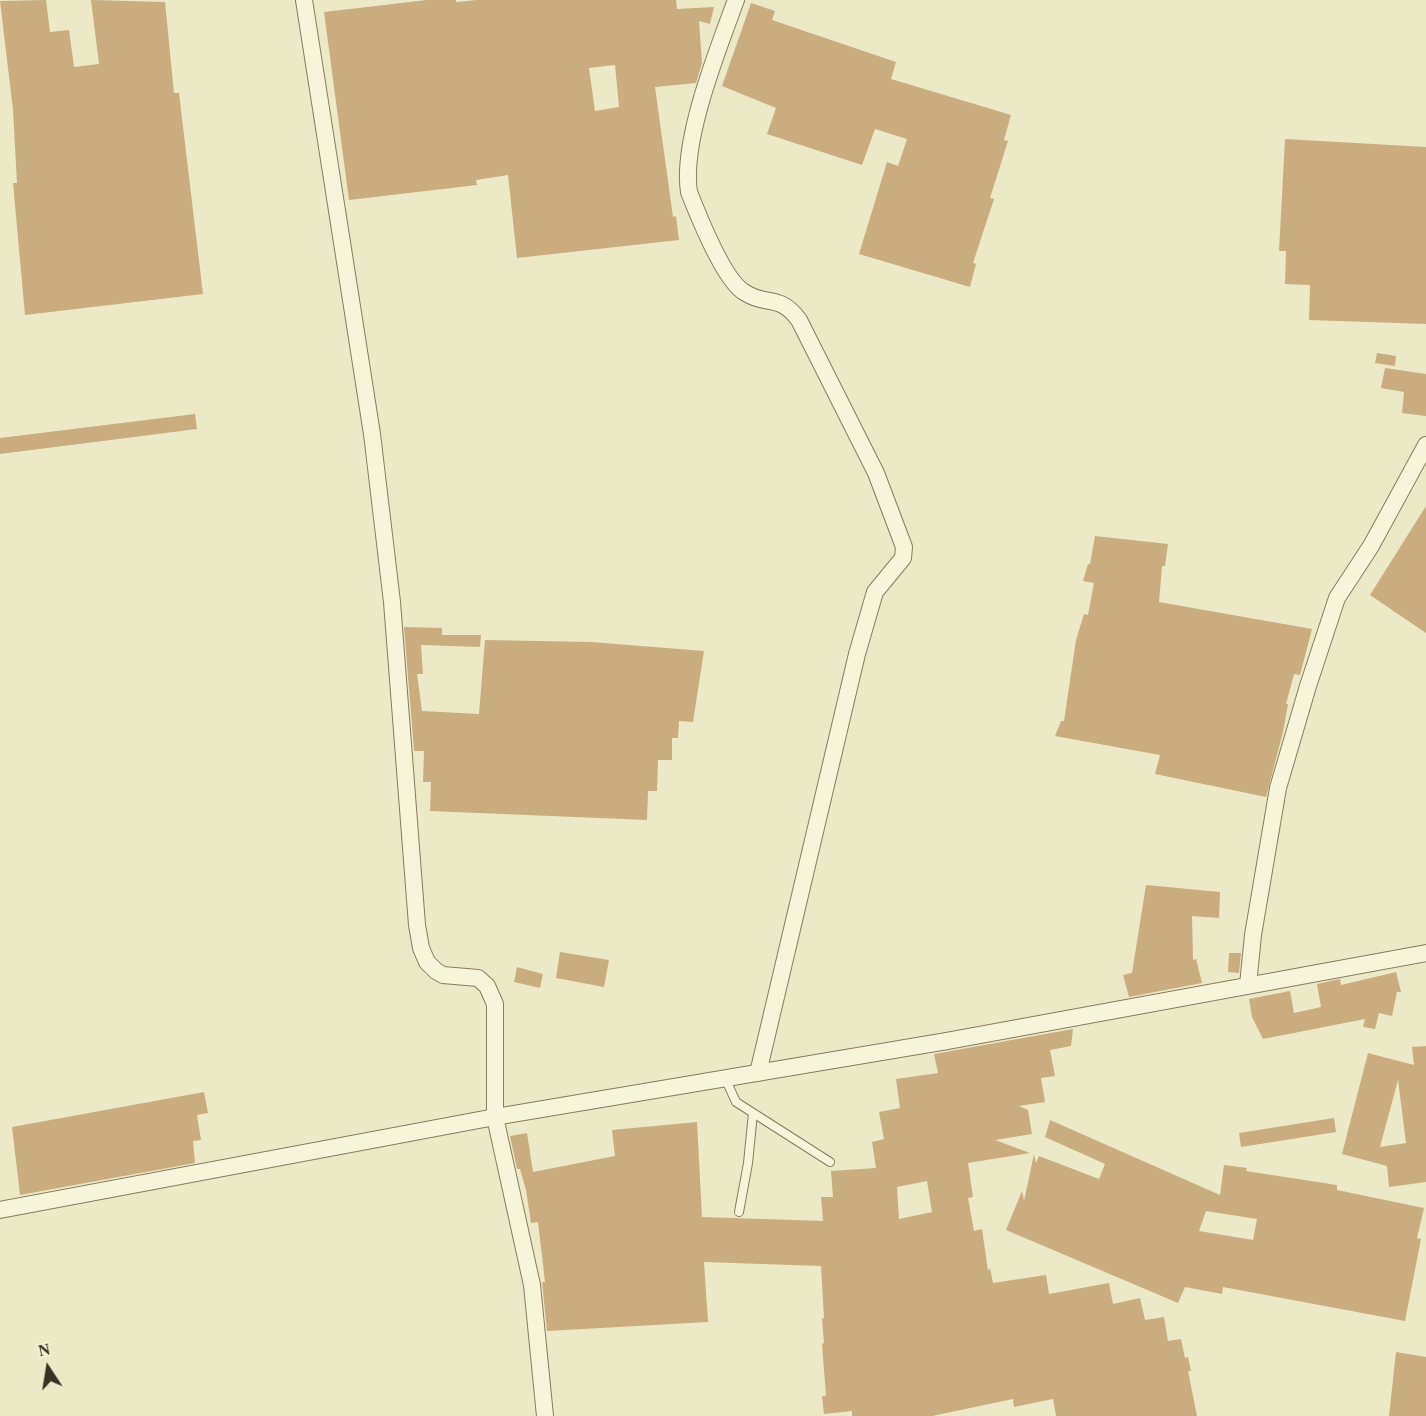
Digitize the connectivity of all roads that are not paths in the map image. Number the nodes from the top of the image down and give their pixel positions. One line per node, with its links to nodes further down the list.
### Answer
1 (304, 0): 9 (street)
2 (736, 0): 6 (street)
3 (1426, 445): 5 (street)
4 (1426, 953): 5 (street)
5 (1248, 985): 6 (street)
6 (758, 1073): 7 (street)
7 (725, 1078): 8 (lane); 9 (street)
8 (753, 1113): 10 (lane); 12 (lane)
9 (495, 1117): 11 (street); 13 (street)
10 (830, 1162)
11 (0, 1210)
12 (739, 1212)
13 (545, 1416)

